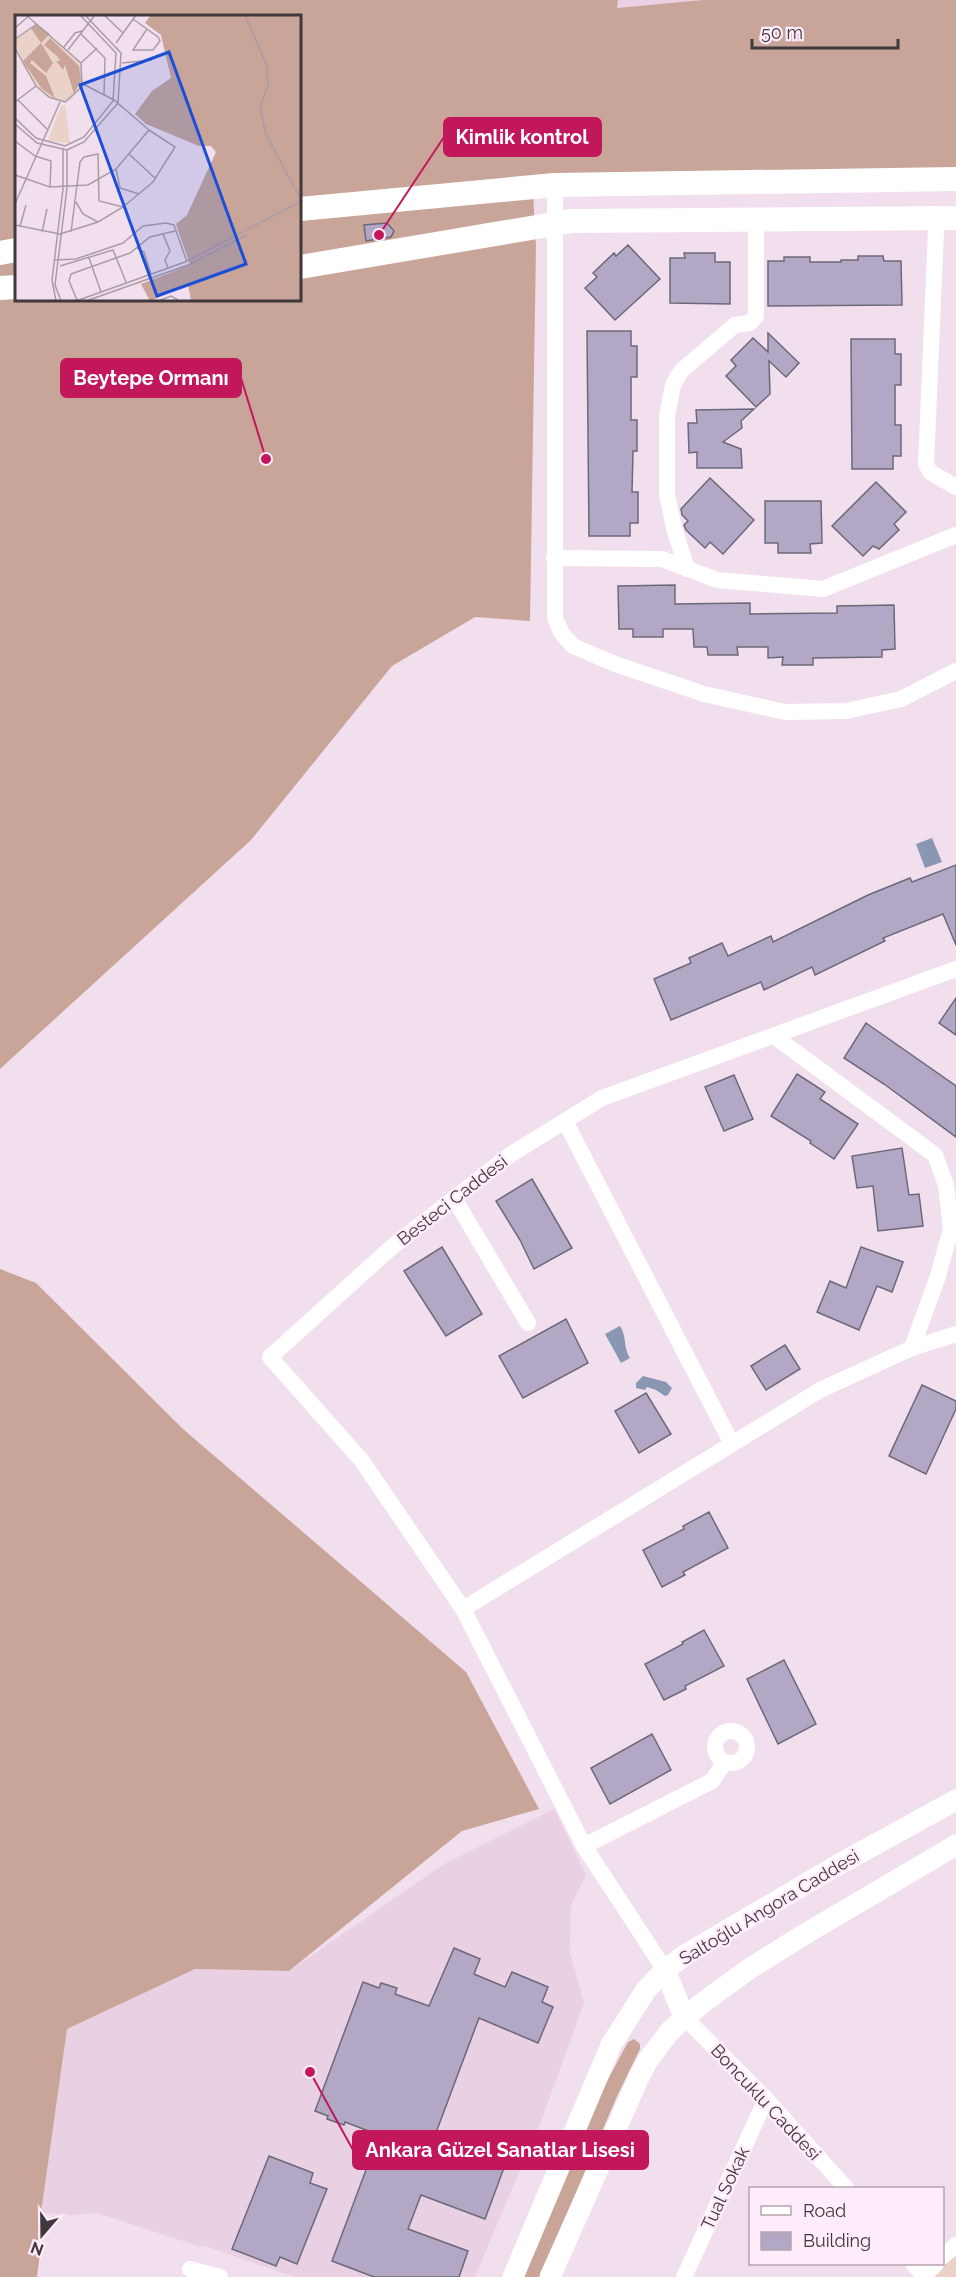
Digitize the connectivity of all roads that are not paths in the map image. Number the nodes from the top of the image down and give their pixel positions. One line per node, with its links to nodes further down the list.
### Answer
1 (956, 179): 2 (main road)
2 (555, 185): 3 (main road); 4 (street)
3 (302, 209)
4 (554, 224): 5 (main road); 9 (main road); 14 (street)
5 (946, 225): 12 (street)
6 (756, 231): 15 (street)
7 (15, 250): 8 (main road)
8 (0, 253)
9 (302, 267)
10 (15, 287): 11 (main road)
11 (0, 288)
12 (956, 487)
13 (956, 535): 15 (street)
14 (554, 558): 15 (street); 16 (street)
15 (687, 569)
16 (956, 671)
17 (956, 969): 18 (street, Besteci Caddesi)
18 (774, 1036): 19 (street, Besteci Caddesi); 23 (street)
19 (565, 1121): 20 (street, Besteci Caddesi); 24 (street)
20 (454, 1198): 21 (street); 25 (street, Besteci Caddesi)
21 (528, 1323)
22 (956, 1335): 23 (street)
23 (912, 1348): 24 (street)
24 (732, 1444): 25 (street)
25 (463, 1609): 29 (street)
26 (725, 1762): 29 (street)
27 (956, 1800): 30 (street, Saltoğlu Angora Caddesi)
28 (956, 1845): 31 (street)
29 (584, 1846): 30 (street)
30 (666, 1970): 31 (street); 40 (street, Saltoğlu Angora Caddesi)
31 (684, 2017): 32 (street, Boncuklu Caddesi); 41 (street)
32 (766, 2099): 33 (street, Boncuklu Caddesi); 42 (street, Tual Sokak)
33 (845, 2187)
34 (956, 2245): 35 (street)
35 (944, 2255)
36 (934, 2265): 38 (street)
37 (190, 2269): 39 (street)
38 (920, 2272)
39 (220, 2277)
40 (513, 2277)
41 (550, 2277)
42 (684, 2277)

